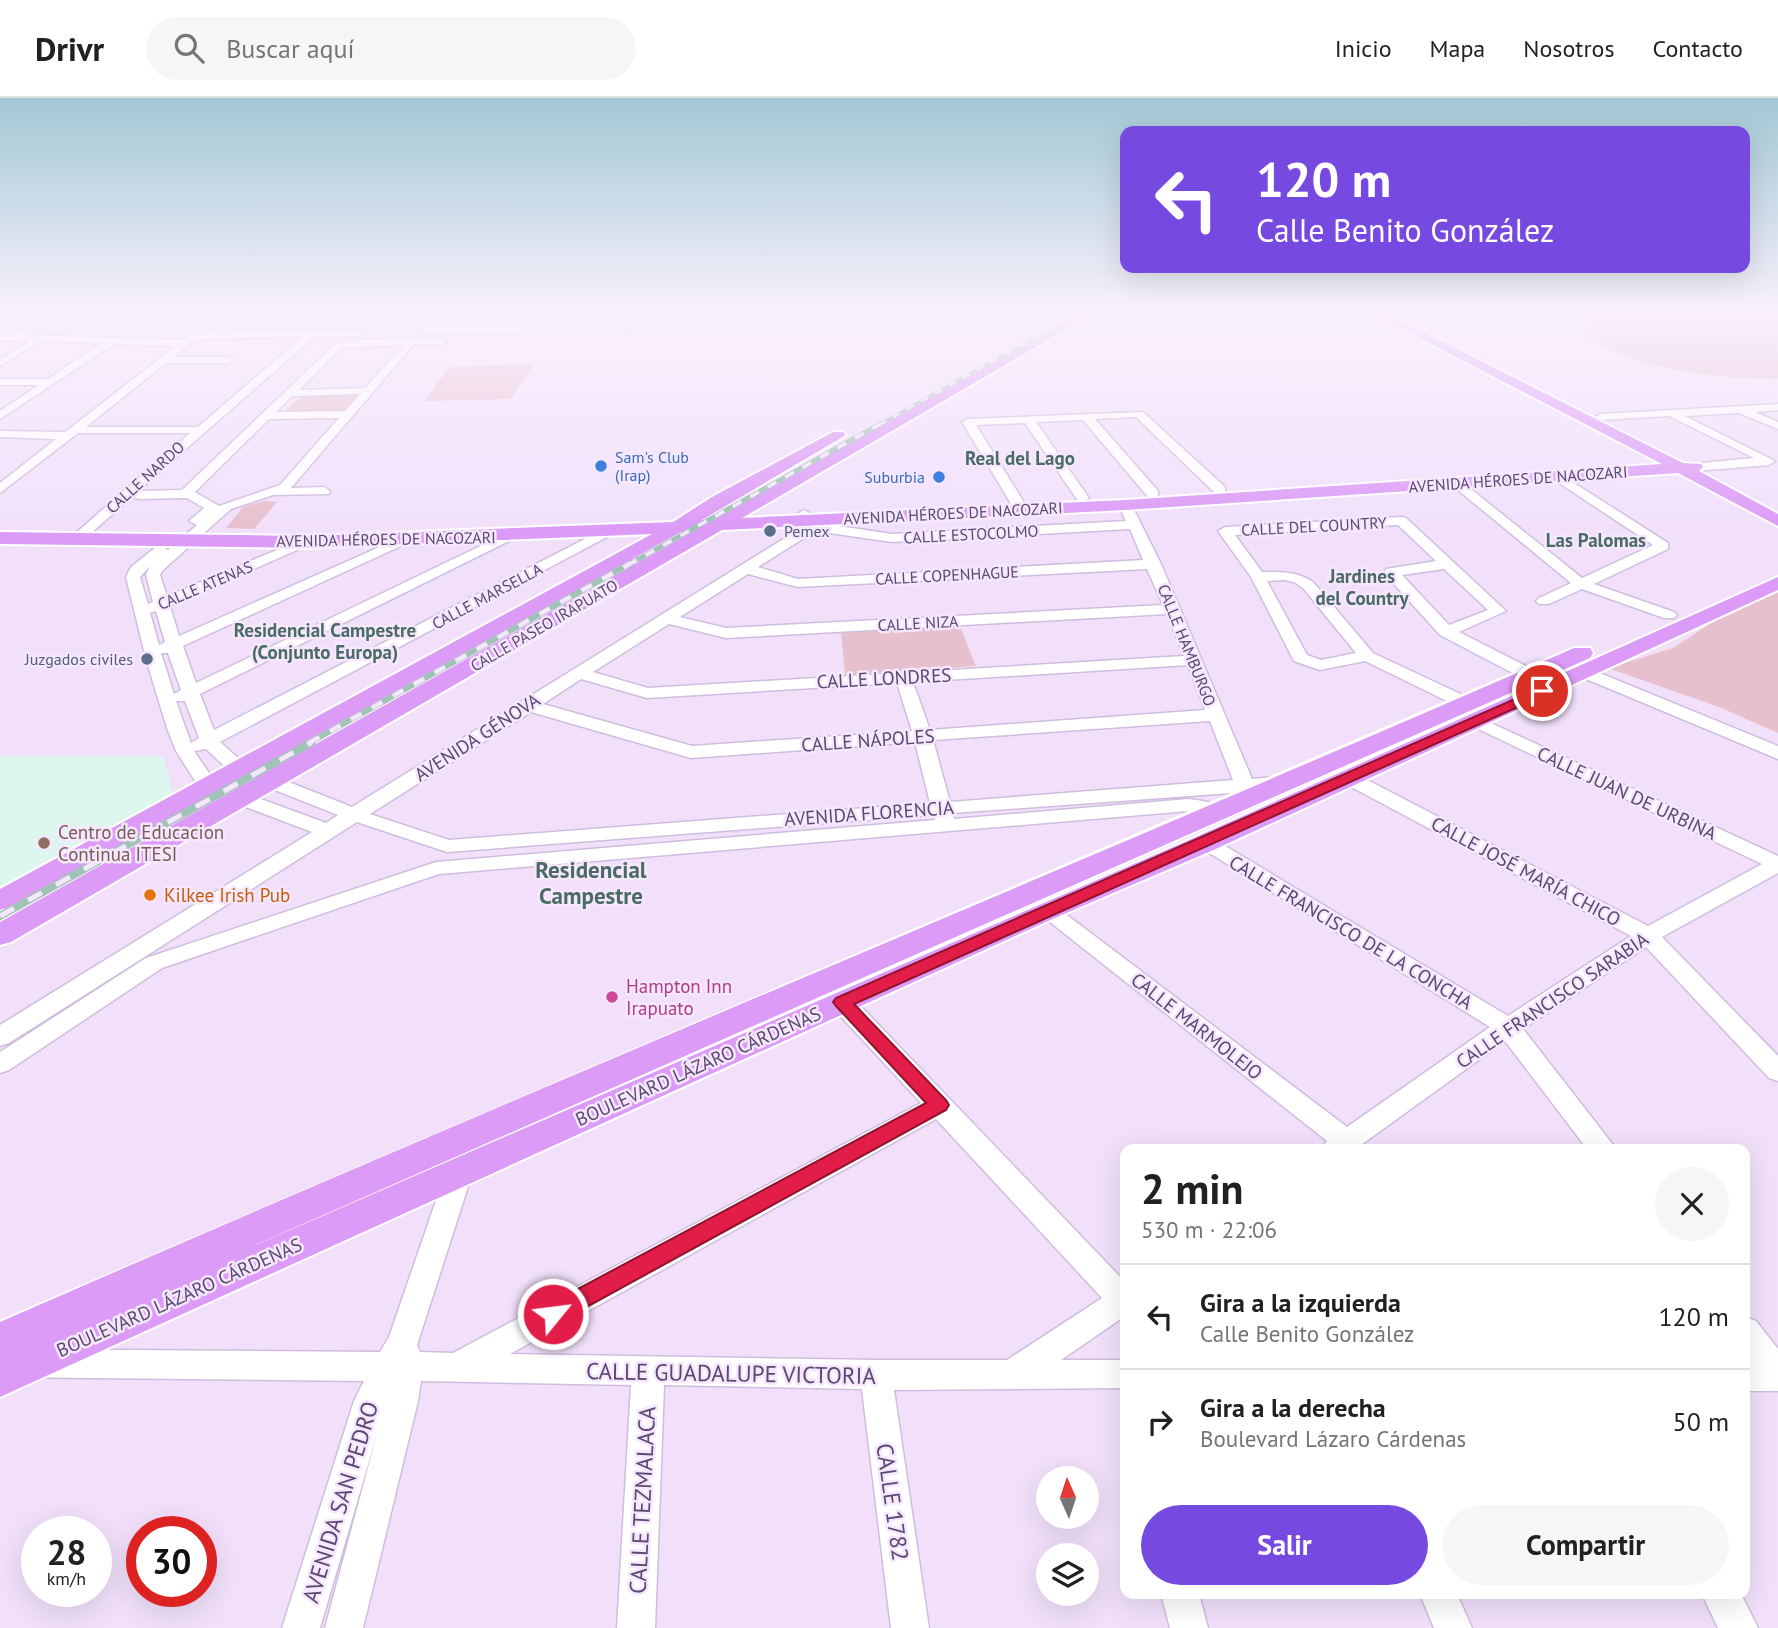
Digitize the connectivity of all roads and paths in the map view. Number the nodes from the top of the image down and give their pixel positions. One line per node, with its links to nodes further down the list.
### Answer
1 (46, 385): 15 (street)
2 (129, 385): 23 (street)
3 (251, 385): 22 (street, CALLE NARDO)
4 (298, 385): 10 (street)
5 (373, 385): 9 (street)
6 (946, 385): 27 (main road, CALLE PASEO IRAPUATO)
7 (1522, 385): 26 (main road)
8 (1539, 385): 18 (main road)
9 (368, 391): 10 (street); 14 (street)
10 (290, 393): 16 (street)
11 (1778, 407): 12 (street)
12 (1741, 409): 13 (street); 21 (street)
13 (1671, 413): 18 (street); 25 (street)
14 (348, 414): 16 (street); 33 (street)
15 (0, 416)
16 (266, 416): 34 (street)
17 (1086, 416): 19 (street); 32 (street); 35 (street)
18 (1601, 417): 26 (main road)
19 (1028, 419): 37 (street); 38 (street)
20 (857, 424): 27 (main road, CALLE PASEO IRAPUATO)
21 (1778, 426)
22 (199, 430): 23 (street); 48 (street, CALLE NARDO)
23 (70, 433): 24 (street); 30 (street)
24 (0, 434)
25 (1773, 461): 26 (street, AVENIDA HÉROES DE NACOZARI)
26 (1682, 465): 28 (main road, AVENIDA HÉROES DE NACOZARI); 29 (main road, AVENIDA HÉROES DE NACOZARI); 40 (main road); 43 (main road)
27 (775, 472): 41 (main road, CALLE PASEO IRAPUATO); 42 (main road)
28 (1560, 478): 29 (main road, AVENIDA HÉROES DE NACOZARI); 60 (street)
29 (1454, 483): 32 (main road, AVENIDA HÉROES DE NACOZARI); 39 (main road, AVENIDA HÉROES DE NACOZARI); 60 (street)
30 (0, 489)
31 (324, 491): 33 (street)
32 (1220, 491): 35 (main road, AVENIDA HÉROES DE NACOZARI)
33 (275, 492): 50 (street)
34 (189, 494): 36 (street); 50 (street)
35 (1153, 494): 37 (main road, AVENIDA HÉROES DE NACOZARI)
36 (138, 495)
37 (1083, 498): 38 (main road, AVENIDA HÉROES DE NACOZARI)
38 (1018, 504): 42 (main road, AVENIDA HÉROES DE NACOZARI)
39 (1125, 505): 42 (main road, AVENIDA HÉROES DE NACOZARI); 45 (street, CALLE HAMBURGO)
40 (1778, 506)
41 (724, 514): 42 (main road, AVENIDA HÉROES DE NACOZARI); 44 (main road, CALLE PASEO IRAPUATO); 44 (main road); 87 (main road, CALLE PASEO IRAPUATO)
42 (806, 517): 45 (street, CALLE ESTOCOLMO); 57 (street, AVENIDA GÉNOVA)
43 (1778, 521)
44 (676, 522): 46 (main road, AVENIDA HÉROES DE NACOZARI); 85 (main road, CALLE PASEO IRAPUATO)
45 (1135, 525): 55 (street, CALLE HAMBURGO)
46 (612, 526): 50 (main road, AVENIDA HÉROES DE NACOZARI); 52 (main road, AVENIDA HÉROES DE NACOZARI); 82 (street, CALLE MARSELLA)
47 (0, 532): 48 (main road, AVENIDA HÉROES DE NACOZARI)
48 (79, 537): 49 (main road, AVENIDA HÉROES DE NACOZARI); 50 (main road, AVENIDA HÉROES DE NACOZARI)
49 (0, 538)
50 (182, 538): 53 (main road, AVENIDA HÉROES DE NACOZARI); 62 (street, AVENIDA FLORENCIA); 64 (street)
51 (506, 539): 76 (street)
52 (407, 540): 53 (main road, AVENIDA HÉROES DE NACOZARI); 68 (street)
53 (308, 542): 62 (street, CALLE ATENAS)
54 (1778, 562): 65 (main road, BOULEVARD LÁZARO CÁRDENAS)
55 (1154, 564): 57 (street, CALLE COPENHAGUE); 63 (street, CALLE HAMBURGO)
56 (1447, 564): 58 (street, CALLE DEL COUNTRY); 67 (street, CALLE DEL COUNTRY); 67 (street)
57 (743, 568): 66 (street, AVENIDA GÉNOVA)
58 (1258, 577): 70 (street); 70 (street, CALLE DEL COUNTRY)
59 (1778, 583): 72 (main road, BOULEVARD LÁZARO CÁRDENAS)
60 (1581, 584): 61 (street); 65 (street)
61 (1544, 601)
62 (162, 603): 64 (street, CALLE ATENAS); 68 (street, AVENIDA FLORENCIA)
63 (1173, 609): 66 (street, CALLE NIZA); 71 (street, CALLE HAMBURGO)
64 (141, 612): 69 (street)
65 (1669, 615): 74 (main road, BOULEVARD LÁZARO CÁRDENAS)
66 (664, 618): 73 (street, AVENIDA GÉNOVA)
67 (1446, 632): 74 (street)
68 (174, 644): 69 (street); 76 (street, AVENIDA FLORENCIA)
69 (152, 654): 77 (street)
70 (1367, 656): 79 (street)
71 (1193, 660): 75 (street, CALLE LONDRES); 80 (street, CALLE HAMBURGO)
72 (1585, 672): 79 (main road, BOULEVARD LÁZARO CÁRDENAS); 84 (street)
73 (578, 673): 75 (street, CALLE LONDRES); 78 (street, AVENIDA GÉNOVA)
74 (1530, 675): 79 (main road, BOULEVARD LÁZARO CÁRDENAS)
75 (904, 677): 81 (street)
76 (191, 692): 77 (street); 82 (street, AVENIDA FLORENCIA)
77 (167, 702): 83 (street)
78 (527, 705): 81 (street, CALLE NÁPOLES); 93 (street, AVENIDA GÉNOVA)
79 (1470, 712): 86 (main road, BOULEVARD LÁZARO CÁRDENAS); 88 (main road, BOULEVARD LÁZARO CÁRDENAS); 98 (street, CALLE JUAN DE URBINA)
80 (1215, 715): 81 (street, CALLE NÁPOLES); 90 (street, CALLE HAMBURGO)
81 (923, 736): 94 (street)
82 (210, 742): 83 (street, CALLE MARSELLA); 85 (street, AVENIDA FLORENCIA)
83 (185, 751): 89 (street)
84 (1778, 753)
85 (239, 769): 87 (street, AVENIDA FLORENCIA); 89 (main road, CALLE PASEO IRAPUATO)
86 (1347, 777): 96 (main road, BOULEVARD LÁZARO CÁRDENAS); 103 (street, CALLE JOSÉ MARÍA CHICO)
87 (274, 781): 91 (main road, CALLE PASEO IRAPUATO); 93 (street, AVENIDA FLORENCIA)
88 (1291, 781): 90 (street, AVENIDA FLORENCIA); 92 (main road, BOULEVARD LÁZARO CÁRDENAS)
89 (208, 786): 91 (street); 100 (main road, CALLE PASEO IRAPUATO)
90 (1245, 786): 94 (street, AVENIDA FLORENCIA)
91 (241, 799): 95 (street); 102 (main road, CALLE PASEO IRAPUATO)
92 (1217, 813): 94 (street, AVENIDA FLORENCIA); 115 (main road, BOULEVARD LÁZARO CÁRDENAS)
93 (355, 815): 95 (street, AVENIDA GÉNOVA); 97 (street, AVENIDA FLORENCIA)
94 (943, 816): 97 (street, AVENIDA FLORENCIA); 99 (street, AVENIDA FLORENCIA)
95 (329, 831): 104 (street, AVENIDA GÉNOVA)
96 (1205, 842): 101 (main road, BOULEVARD LÁZARO CÁRDENAS); 107 (street, CALLE FRANCISCO DE LA CONCHA)
97 (447, 846): 99 (street)
98 (1778, 864): 103 (street, CALLE FRANCISCO SARABIA)
99 (436, 868): 105 (street)
100 (0, 901)
101 (1047, 911): 106 (main road, BOULEVARD LÁZARO CÁRDENAS); 112 (street, CALLE MARMOLEJO)
102 (0, 935)
103 (1648, 935): 107 (street, CALLE FRANCISCO SARABIA); 110 (street, CALLE JOSÉ MARÍA CHICO)
104 (132, 955): 105 (street); 108 (street, AVENIDA GÉNOVA)
105 (154, 963): 109 (street)
106 (842, 1002): 111 (street); 115 (main road, BOULEVARD LÁZARO CÁRDENAS)
107 (1508, 1027): 113 (street, CALLE FRANCISCO SARABIA); 114 (street, CALLE FRANCISCO DE LA CONCHA)
108 (0, 1037)
109 (0, 1064)
110 (1778, 1072)
111 (939, 1105): 116 (street); 121 (street)
112 (1339, 1144)
113 (1341, 1144)
114 (1598, 1144)
115 (466, 1153): 119 (street, AVENIDA SAN PEDRO); 120 (main road, BOULEVARD LÁZARO CÁRDENAS)
116 (1120, 1295)
117 (1120, 1303): 123 (street)
118 (1750, 1338): 124 (street)
119 (399, 1358): 120 (street, CALLE GUADALUPE VICTORIA); 121 (street, CALLE GUADALUPE VICTORIA); 131 (street, AVENIDA SAN PEDRO); 132 (street, AVENIDA SAN PEDRO)
120 (7, 1362)
121 (456, 1367): 122 (street, CALLE GUADALUPE VICTORIA)
122 (648, 1372): 125 (street, CALLE GUADALUPE VICTORIA); 133 (street, CALLE TEZMALACA)
123 (1013, 1374): 125 (street, CALLE GUADALUPE VICTORIA); 127 (street, CALLE GUADALUPE VICTORIA)
124 (1778, 1374): 126 (street)
125 (876, 1375): 134 (street, CALLE 1782)
126 (1750, 1376)
127 (1120, 1378)
128 (1181, 1599): 135 (street)
129 (1440, 1599): 136 (street)
130 (1723, 1599): 137 (street)
131 (301, 1628)
132 (344, 1628)
133 (636, 1628)
134 (910, 1628)
135 (1189, 1628)
136 (1453, 1628)
137 (1740, 1628)

